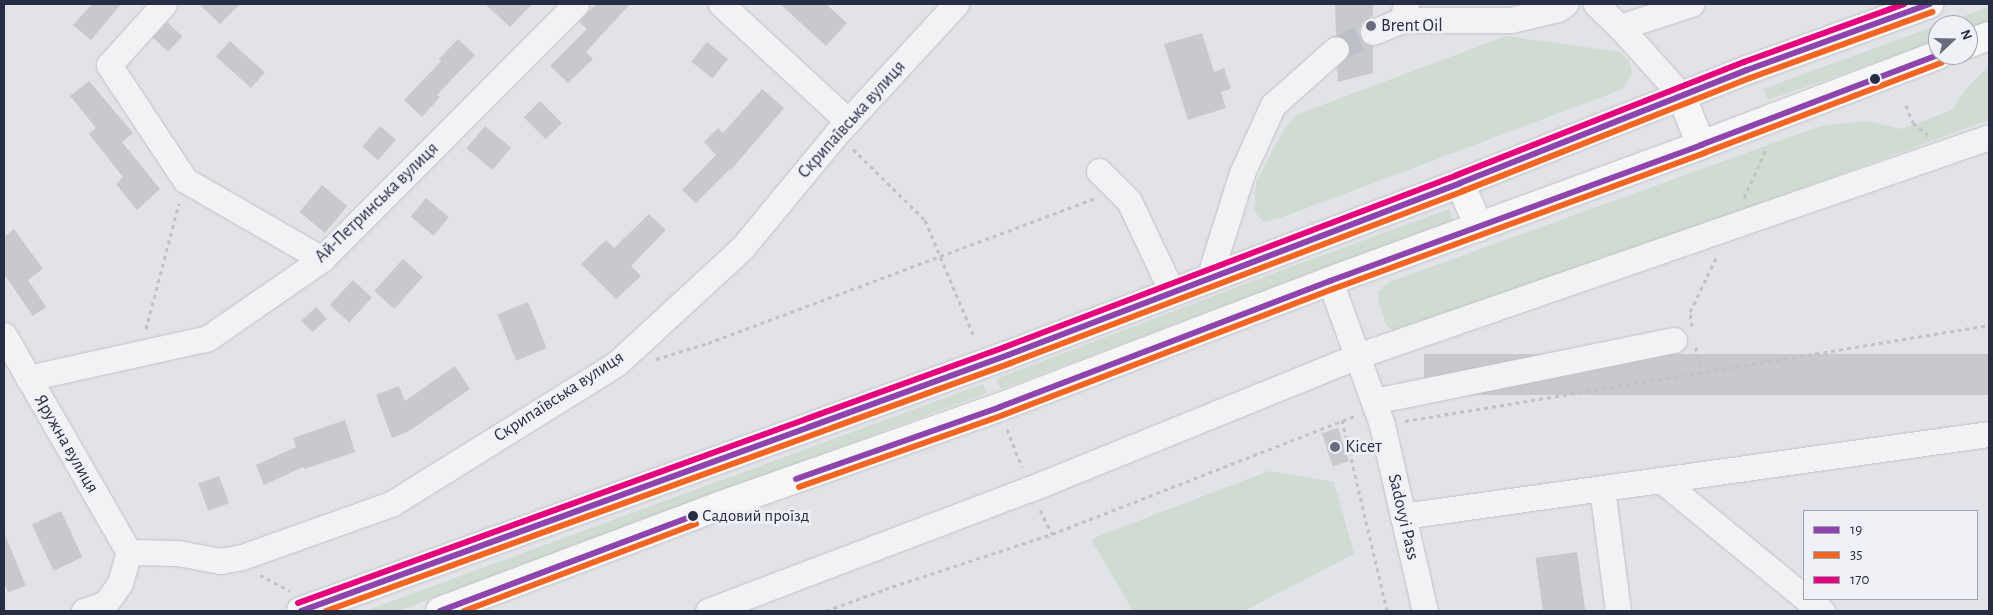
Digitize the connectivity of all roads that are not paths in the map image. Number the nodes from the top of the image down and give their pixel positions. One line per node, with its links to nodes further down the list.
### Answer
1 (164, 4): 21 (street)
2 (576, 4): 21 (street, Ай-Петринська вулиця)
3 (721, 4): 15 (street)
4 (956, 4): 15 (street, Скрипаївська вулиця)
5 (1565, 4): 9 (street)
6 (1596, 4): 10 (street)
7 (1691, 4): 10 (street)
8 (1929, 4): 14 (main road)
9 (1404, 12): 11 (street)
10 (1620, 27): 14 (street)
11 (1373, 32)
12 (1336, 50): 22 (street)
13 (1928, 59): 17 (main road)
14 (1681, 95): 17 (main road); 19 (main road)
15 (843, 127): 34 (street, Скрипаївська вулиця)
16 (1989, 137): 27 (street)
17 (1701, 145): 20 (main road)
18 (1099, 171): 24 (street)
19 (1460, 183): 20 (main road); 22 (main road)
20 (1479, 227): 23 (main road)
21 (322, 259): 28 (street, Ай-Петринська вулиця)
22 (1208, 278): 24 (main road)
23 (1330, 281): 27 (street, Sadovyi Pass); 39 (main road)
24 (1172, 292): 38 (main road)
25 (5, 338): 28 (street, Яружна вулиця)
26 (1674, 340): 29 (street)
27 (1357, 356): 29 (street, Sadovyi Pass); 40 (street)
28 (28, 378): 34 (street, Яружна вулиця)
29 (1378, 412): 33 (street, Sadovyi Pass)
30 (1989, 434): 31 (street)
31 (1661, 480): 32 (street); 35 (street)
32 (1602, 488): 33 (street); 42 (street)
33 (1403, 516): 41 (street, Sadovyi Pass)
34 (129, 552): 37 (street)
35 (1803, 596)
36 (1808, 600): 43 (street)
37 (84, 611)
38 (301, 611)
39 (440, 611)
40 (708, 611)
41 (1425, 611)
42 (1618, 611)
43 (1822, 611)

